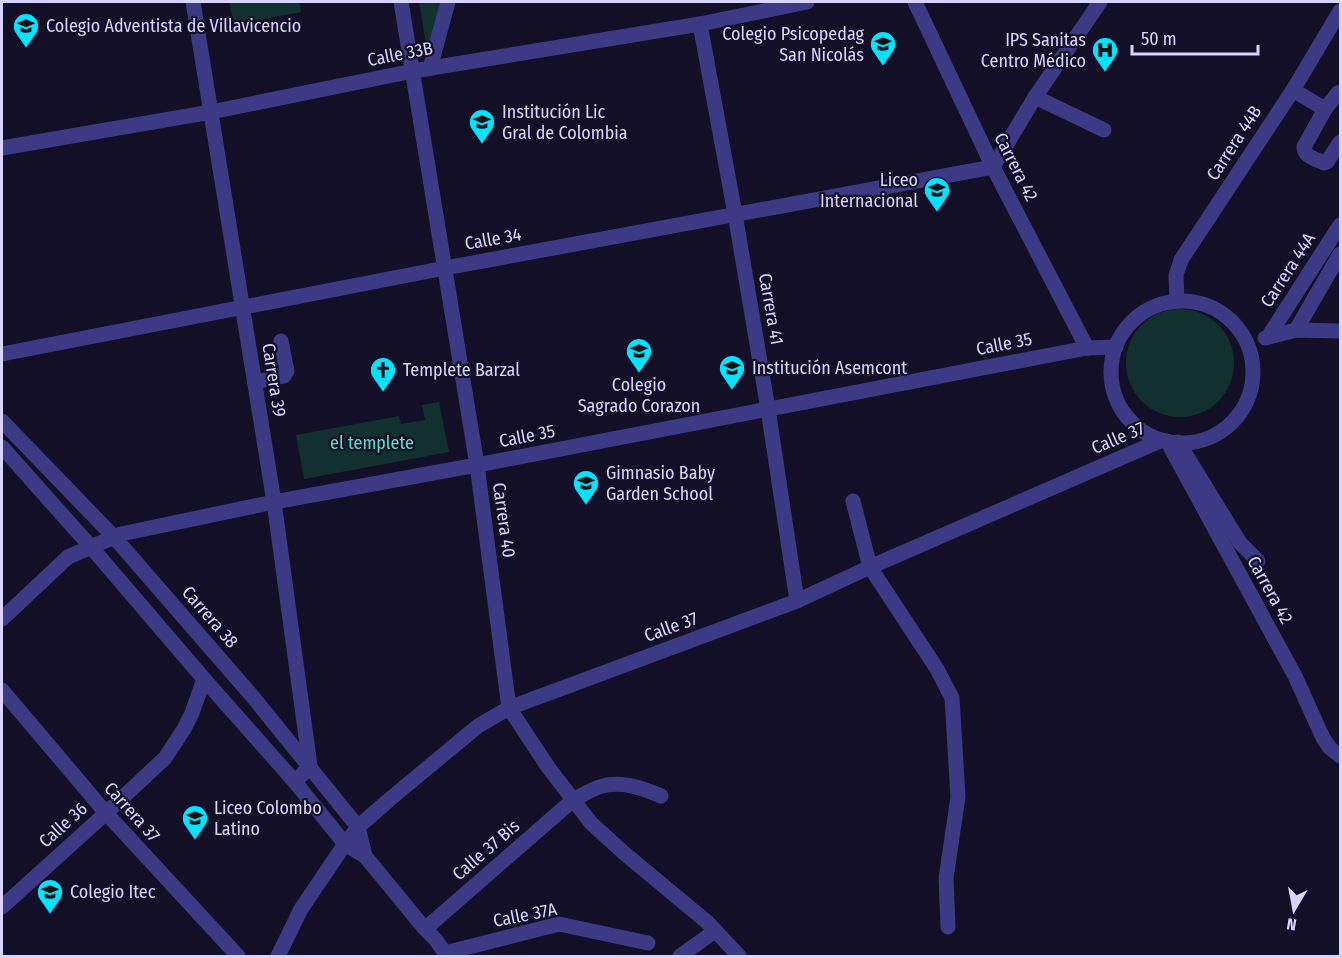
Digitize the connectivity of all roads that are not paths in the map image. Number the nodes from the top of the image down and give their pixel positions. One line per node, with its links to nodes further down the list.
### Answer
1 (193, 2): 15 (street, Carrera 39)
2 (402, 2): 10 (street, Carrera 40)
3 (448, 2): 9 (street)
4 (807, 2): 8 (street, Calle 33B)
5 (915, 2): 19 (street, Carrera 42)
6 (1100, 2): 13 (street)
7 (1341, 11): 11 (street, Carrera 44B)
8 (700, 24): 9 (street, Calle 33B); 20 (street, Carrera 41)
9 (430, 68): 10 (street, Calle 33B)
10 (413, 71): 15 (street, Calle 33B); 23 (street, Carrera 40)
11 (1293, 90): 14 (street); 24 (street, Carrera 44B)
12 (1341, 92): 14 (street)
13 (1035, 97): 16 (street); 19 (street)
14 (1325, 109): 17 (street)
15 (211, 112): 18 (street, Calle 33B); 25 (street, Carrera 39)
16 (1104, 130)
17 (1341, 142)
18 (2, 148)
19 (993, 167): 20 (street, Calle 34); 32 (street, Carrera 42)
20 (735, 214): 23 (street, Calle 34); 35 (street, Carrera 41)
21 (1341, 225): 28 (street, Carrera 44A)
22 (1339, 261): 26 (street)
23 (445, 268): 25 (street, Calle 34); 39 (street, Carrera 40)
24 (1177, 301): 30 (street); 31 (street)
25 (243, 307): 33 (street, Calle 34); 34 (street, Carrera 39)
26 (1296, 330): 27 (street); 28 (street)
27 (1341, 331)
28 (1268, 336): 31 (street)
29 (281, 341): 34 (street)
30 (1116, 347): 32 (street, Calle 35); 37 (street)
31 (1249, 347): 37 (street)
32 (1087, 348): 35 (street, Calle 35)
33 (2, 354)
34 (255, 382): 41 (street, Carrera 39)
35 (768, 409): 39 (street, Calle 35); 46 (street, Carrera 41)
36 (2, 420): 42 (street, Carrera 38)
37 (1169, 441): 44 (street); 45 (street, Calle 37); 51 (street, Carrera 42)
38 (2, 447): 43 (street, Carrera 38)
39 (477, 465): 41 (street, Calle 35); 50 (street, Carrera 40)
40 (853, 501): 45 (street)
41 (274, 502): 42 (street, Calle 35); 52 (street, Carrera 39)
42 (114, 537): 43 (street, Calle 35); 52 (street, Carrera 38)
43 (91, 547): 47 (street, Calle 35); 48 (street, Carrera 38)
44 (1258, 561)
45 (870, 567): 46 (street, Calle 37); 61 (street)
46 (797, 602): 50 (street, Calle 37)
47 (2, 619)
48 (204, 680): 53 (street, Carrera 38); 56 (street, Calle 36)
49 (2, 690): 56 (street, Carrera 37)
50 (510, 708): 55 (street, Carrera 40); 57 (street, Calle 37)
51 (1341, 756)
52 (310, 766): 53 (street); 57 (street, Carrera 38)
53 (295, 782): 58 (street, Carrera 38)
54 (661, 796): 55 (street, Calle 37 Bis)
55 (573, 800): 62 (street, Calle 37 Bis); 63 (street, Carrera 40)
56 (106, 813): 60 (street, Calle 36); 66 (street, Carrera 37)
57 (358, 827): 58 (street, Calle 37); 59 (street, Carrera 38)
58 (345, 844): 59 (street, Carrera 38); 67 (street, Calle 37)
59 (365, 856): 62 (street, Carrera 38)
60 (2, 907)
61 (948, 927)
62 (425, 929): 65 (street, Carrera 38)
63 (715, 931): 68 (street); 69 (street, Carrera 40)
64 (648, 943): 65 (street, Calle 37A)
65 (446, 955)
66 (238, 957)
67 (278, 957)
68 (680, 957)
69 (739, 957)

